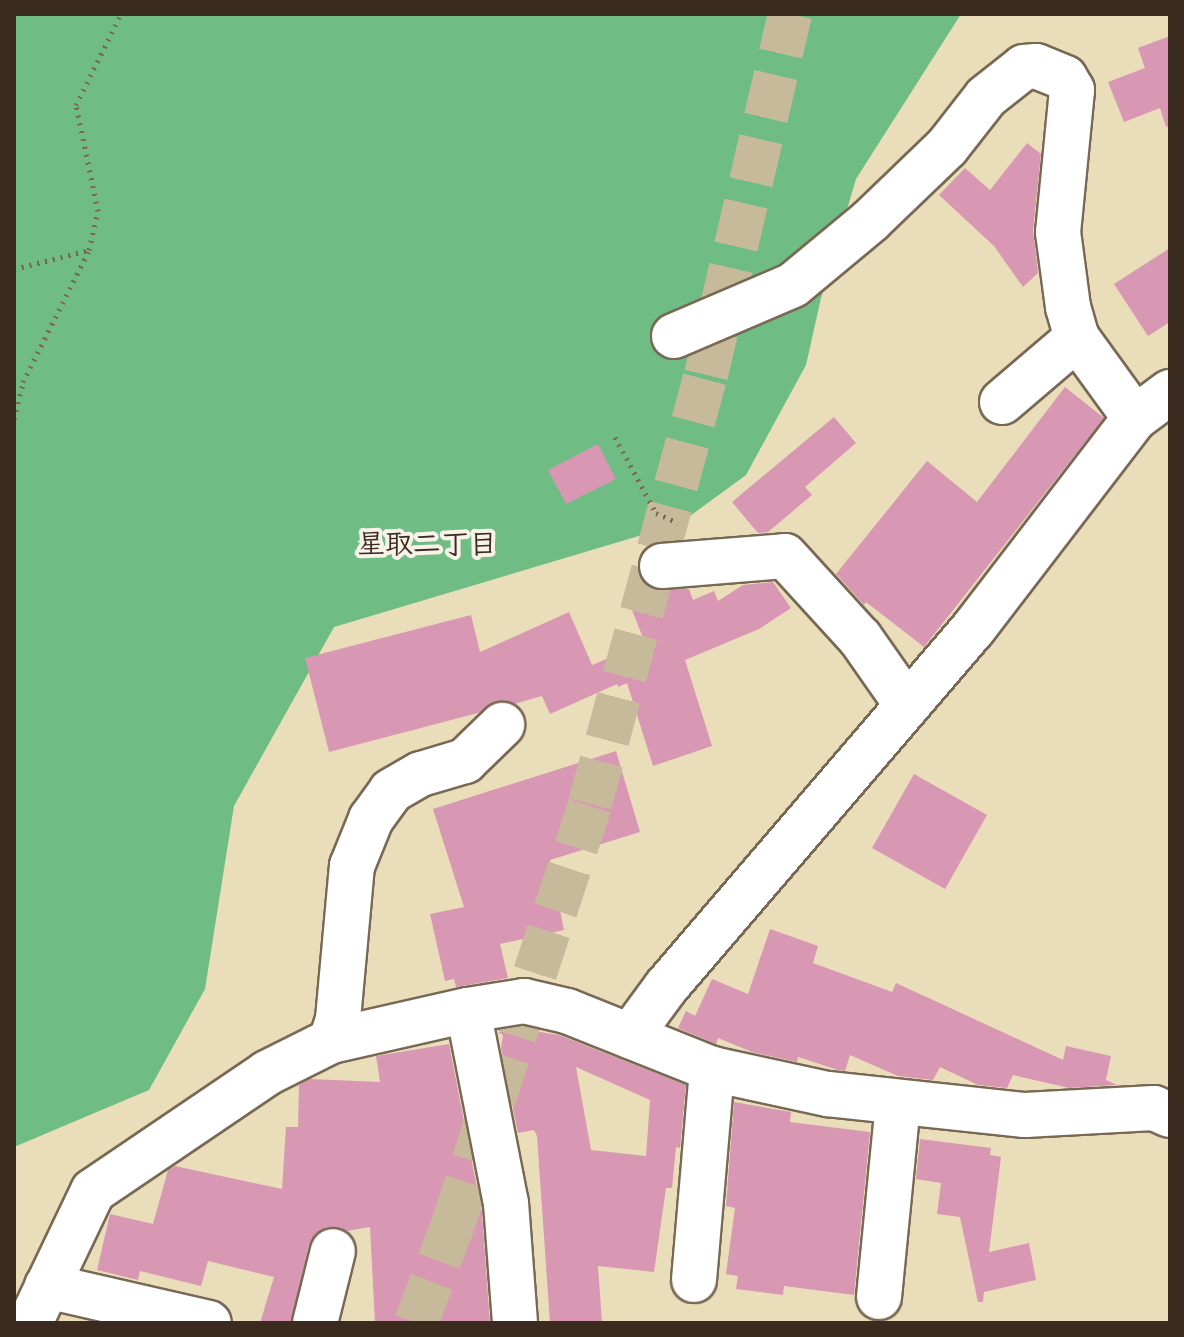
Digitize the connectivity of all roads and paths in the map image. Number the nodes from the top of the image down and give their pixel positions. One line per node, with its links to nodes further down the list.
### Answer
1 (121, 14): 2 (path)
2 (89, 250): 3 (path); 9 (path)
3 (14, 269)
4 (674, 336): 5 (street)
5 (1077, 338): 7 (street); 8 (street)
6 (1170, 392): 8 (street)
7 (1002, 402)
8 (1135, 418): 13 (street)
9 (14, 419)
10 (615, 437): 11 (path)
11 (685, 526)
12 (662, 566): 13 (street)
13 (907, 705): 16 (street)
14 (502, 725): 17 (street)
15 (468, 1010): 16 (street); 17 (street); 27 (street)
16 (630, 1036): 18 (street)
17 (331, 1041): 24 (street)
18 (712, 1069): 19 (street); 22 (street)
19 (898, 1103): 20 (street); 23 (street)
20 (1170, 1115)
21 (333, 1251): 26 (street)
22 (694, 1280)
23 (879, 1297)
24 (39, 1304): 25 (street)
25 (219, 1313)
26 (315, 1323)
27 (515, 1323)

